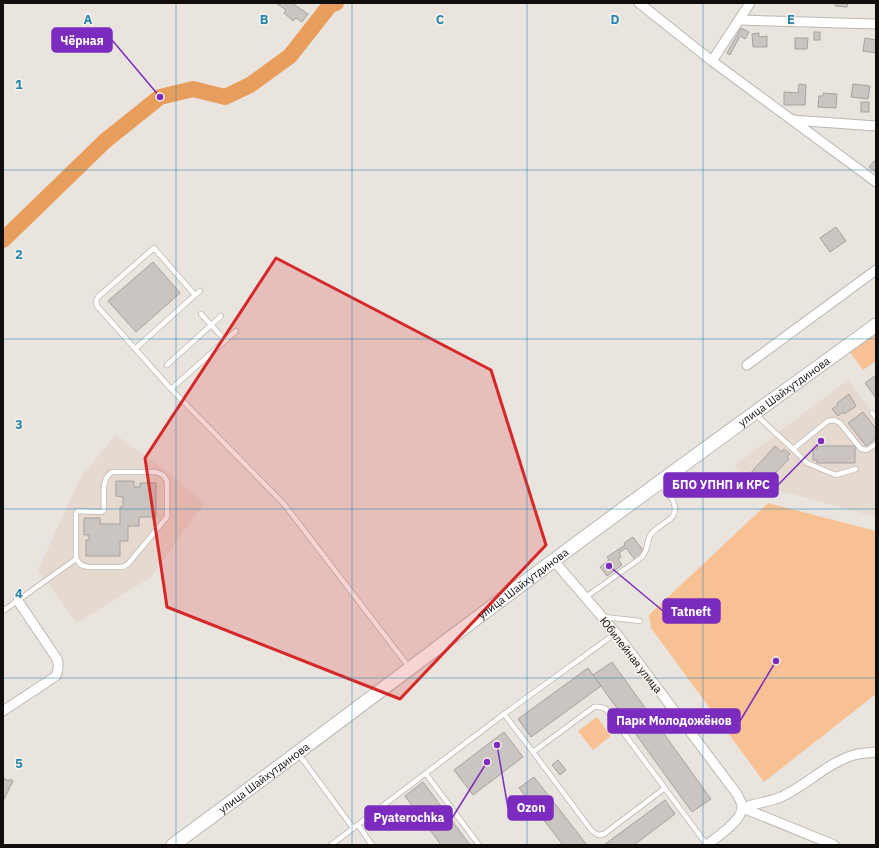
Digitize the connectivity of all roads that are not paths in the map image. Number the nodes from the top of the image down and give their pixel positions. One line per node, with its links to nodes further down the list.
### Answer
1 (639, 3): 5 (street)
2 (750, 3): 3 (street)
3 (739, 20): 4 (street); 5 (street)
4 (876, 24)
5 (712, 61): 6 (street)
6 (792, 120): 7 (street); 8 (street)
7 (876, 126)
8 (876, 182)
9 (158, 244): 10 (lane)
10 (154, 248): 13 (lane); 20 (lane)
11 (876, 270): 22 (street)
12 (200, 291): 13 (lane)
13 (195, 295): 20 (lane)
14 (201, 314): 16 (lane)
15 (222, 316): 16 (lane)
16 (211, 325): 19 (lane); 21 (lane)
17 (876, 325): 24 (main road, улица Шайхутдинова)
18 (236, 331): 19 (lane)
19 (225, 340): 23 (lane)
20 (135, 349): 23 (lane)
21 (167, 365)
22 (747, 365)
23 (171, 389): 39 (lane)
24 (754, 413): 28 (lane); 30 (main road, улица Шайхутдинова)
25 (872, 413): 26 (lane)
26 (876, 417)
27 (876, 444): 28 (lane)
28 (793, 449): 29 (lane)
29 (856, 469)
30 (660, 483): 32 (main road, улица Шайхутдинова); 33 (lane)
31 (76, 559): 31 (lane); 34 (lane)
32 (554, 561): 33 (street, Юбилейная улица); 39 (main road, улица Шайхутдинова)
33 (586, 598): 36 (street, Юбилейная улица)
34 (18, 601): 35 (lane); 40 (street)
35 (3, 611)
36 (602, 617): 37 (lane); 38 (street, Юбилейная улица)
37 (640, 622)
38 (616, 633): 41 (lane); 47 (street, Юбилейная улица)
39 (411, 669): 44 (main road, улица Шайхутдинова)
40 (3, 711)
41 (504, 714): 42 (lane); 45 (lane)
42 (533, 752): 46 (lane); 46 (lane)
43 (876, 752): 47 (street)
44 (298, 753): 48 (lane); 50 (main road, улица Шайхутдинова)
45 (426, 774): 48 (lane); 53 (lane)
46 (665, 788): 54 (lane)
47 (742, 808): 49 (street); 54 (street)
48 (355, 827): 51 (lane); 52 (lane)
49 (818, 839): 55 (lane); 56 (street)
50 (173, 845)
51 (331, 845)
52 (372, 845)
53 (479, 845)
54 (707, 845)
55 (826, 845)
56 (834, 845)

